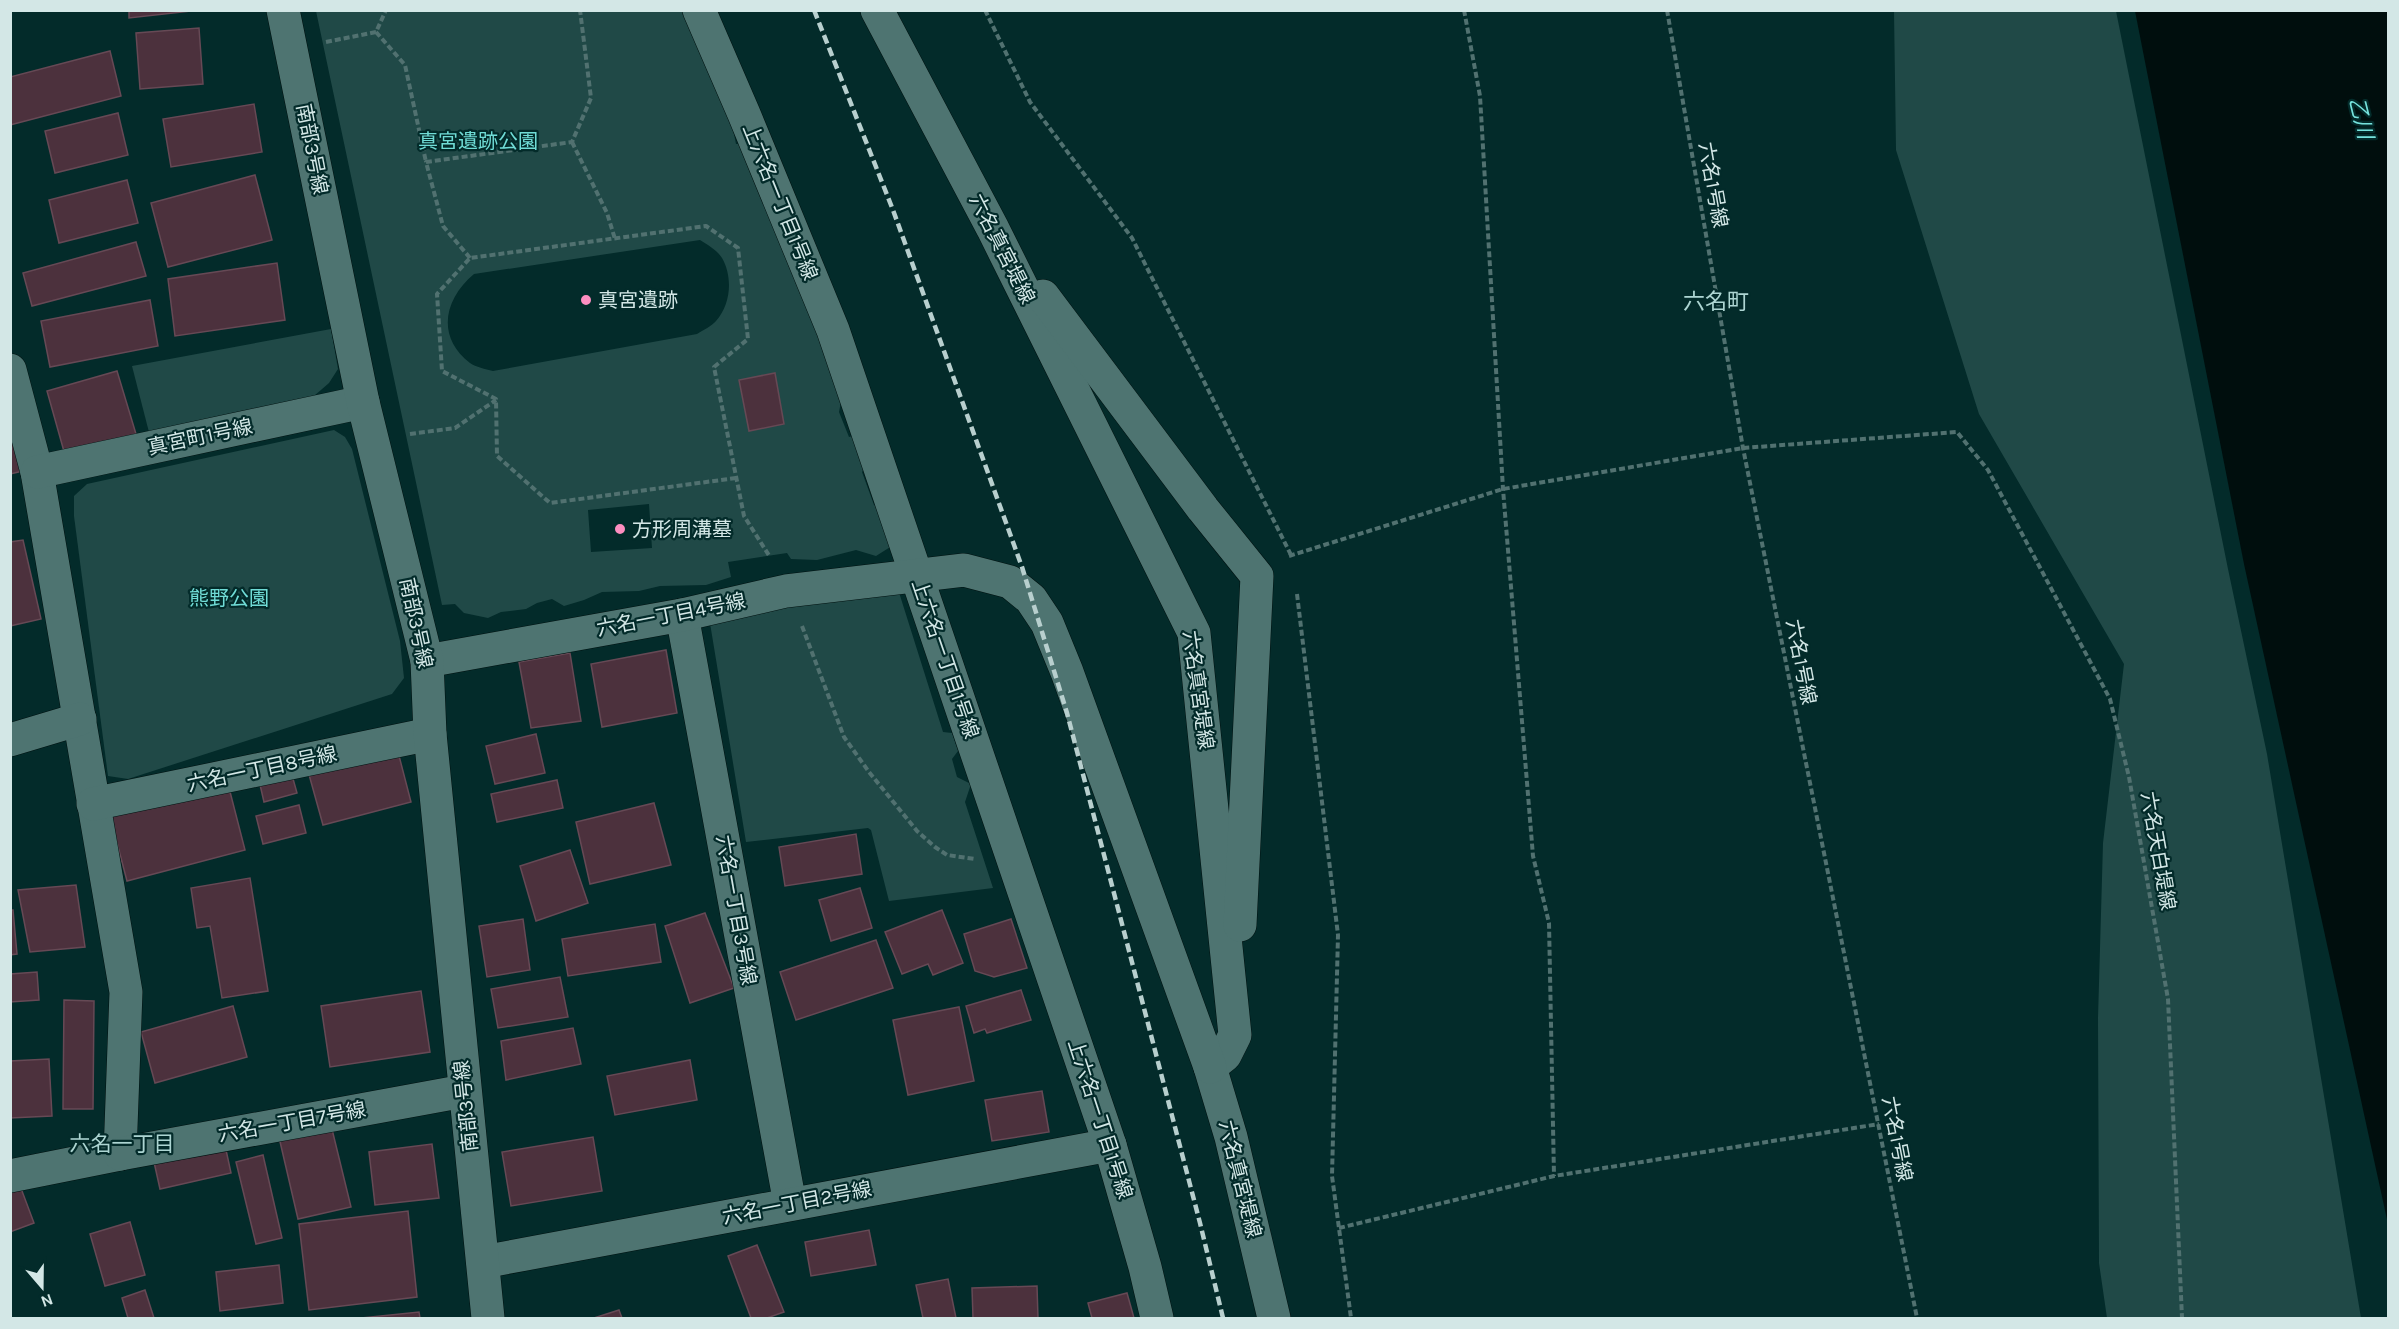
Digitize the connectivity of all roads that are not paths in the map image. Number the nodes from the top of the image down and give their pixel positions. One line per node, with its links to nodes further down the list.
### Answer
1 (283, 10): 6 (street, 南部3号線)
2 (699, 10): 8 (street, 上六名一丁目1号線)
3 (876, 10): 4 (street, 六名真宮堤線)
4 (993, 229): 15 (street, 六名真宮堤線); 15 (street)
5 (10, 370): 7 (street)
6 (363, 402): 7 (street, 真宮町1号線); 10 (street, 南部3号線)
7 (37, 472): 11 (street)
8 (916, 574): 9 (street, 六名一丁目4号線); 16 (street, 六名真宮堤線); 18 (street, 上六名一丁目1号線)
9 (682, 615): 10 (street, 六名一丁目4号線); 21 (street, 六名一丁目3号線)
10 (427, 661): 12 (street, 南部3号線)
11 (80, 718): 13 (street); 14 (street)
12 (430, 734): 14 (street, 六名一丁目8号線); 17 (street, 南部3号線)
13 (10, 740)
14 (93, 804): 19 (street)
15 (1235, 1035): 16 (street)
16 (1210, 1067): 25 (street, 六名真宮堤線)
17 (464, 1091): 19 (street, 六名一丁目7号線); 22 (street, 南部3号線)
18 (1110, 1145): 21 (street, 六名一丁目2号線); 24 (street, 上六名一丁目1号線)
19 (120, 1154): 20 (street, 六名一丁目7号線)
20 (10, 1176)
21 (790, 1204): 22 (street, 六名一丁目2号線)
22 (483, 1262): 23 (street, 南部3号線)
23 (488, 1318)
24 (1157, 1318)
25 (1274, 1318)

